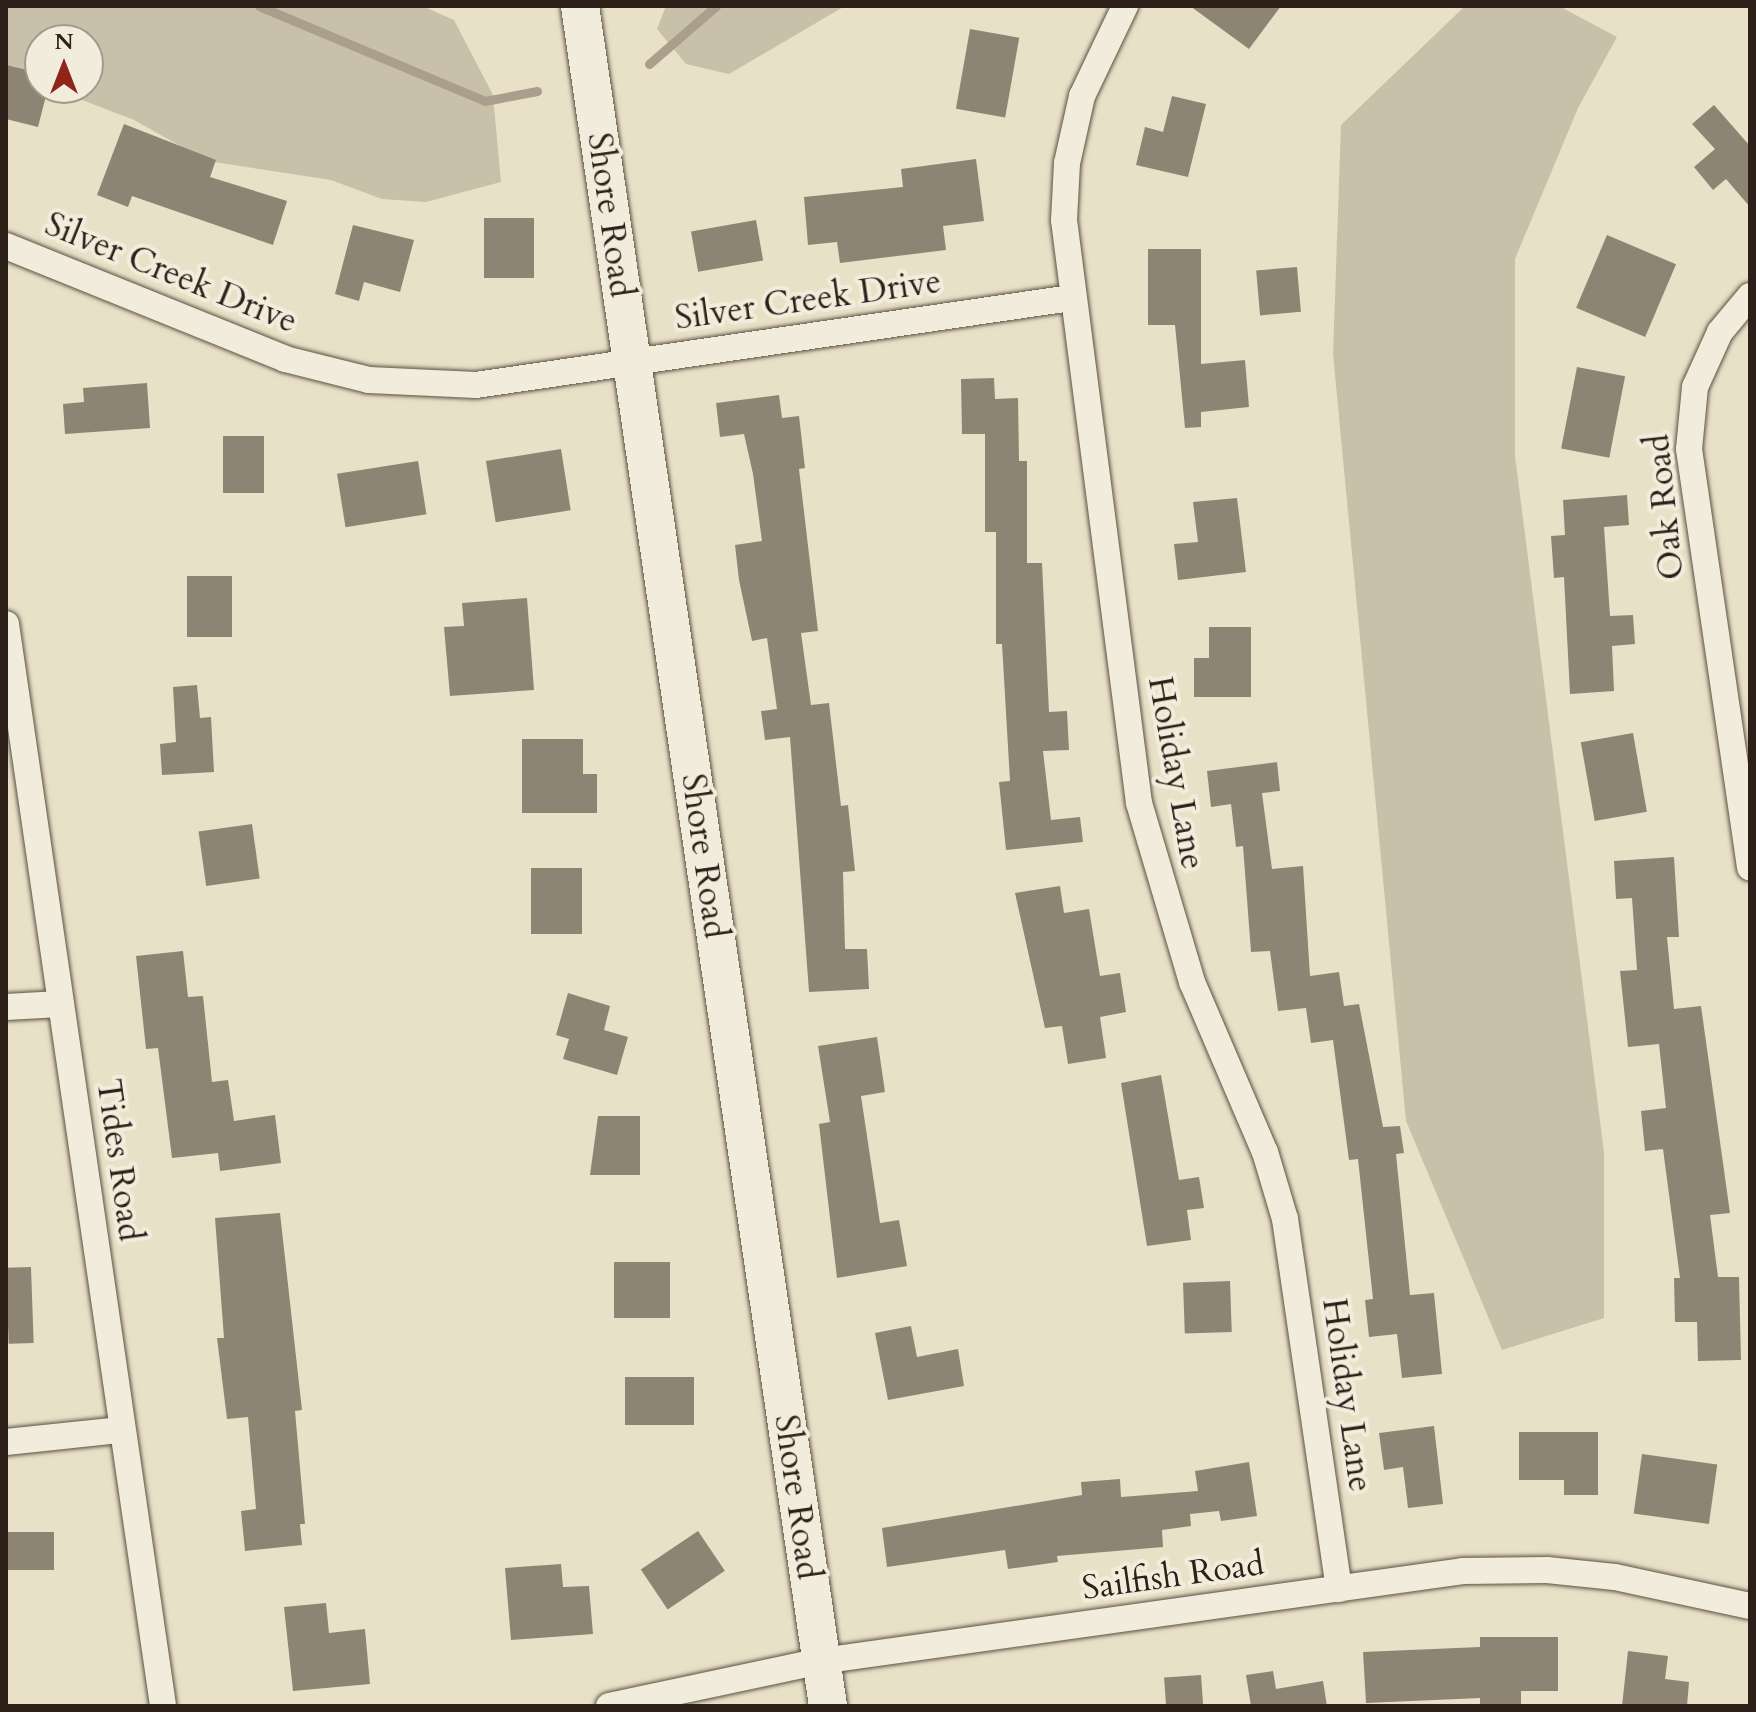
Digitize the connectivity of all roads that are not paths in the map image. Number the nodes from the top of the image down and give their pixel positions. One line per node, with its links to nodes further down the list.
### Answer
1 (580, 6): 6 (street, Shore Road)
2 (1125, 6): 5 (street, Holiday Lane)
3 (6, 246): 6 (street, Silver Creek Drive)
4 (1750, 296): 8 (street, Oak Road)
5 (1071, 298): 6 (street, Silver Creek Drive); 13 (street, Holiday Lane)
6 (632, 362): 15 (street, Shore Road)
7 (6, 624): 9 (street, Tides Road)
8 (1750, 868)
9 (60, 1004): 10 (street); 11 (street, Tides Road)
10 (6, 1007)
11 (121, 1430): 12 (street); 16 (street, Tides Road)
12 (6, 1442)
13 (1339, 1589): 14 (street, Sailfish Road); 15 (street, Sailfish Road)
14 (1750, 1606)
15 (821, 1661): 17 (street, Sailfish Road); 18 (street, Shore Road)
16 (163, 1706)
17 (609, 1706)
18 (828, 1706)

